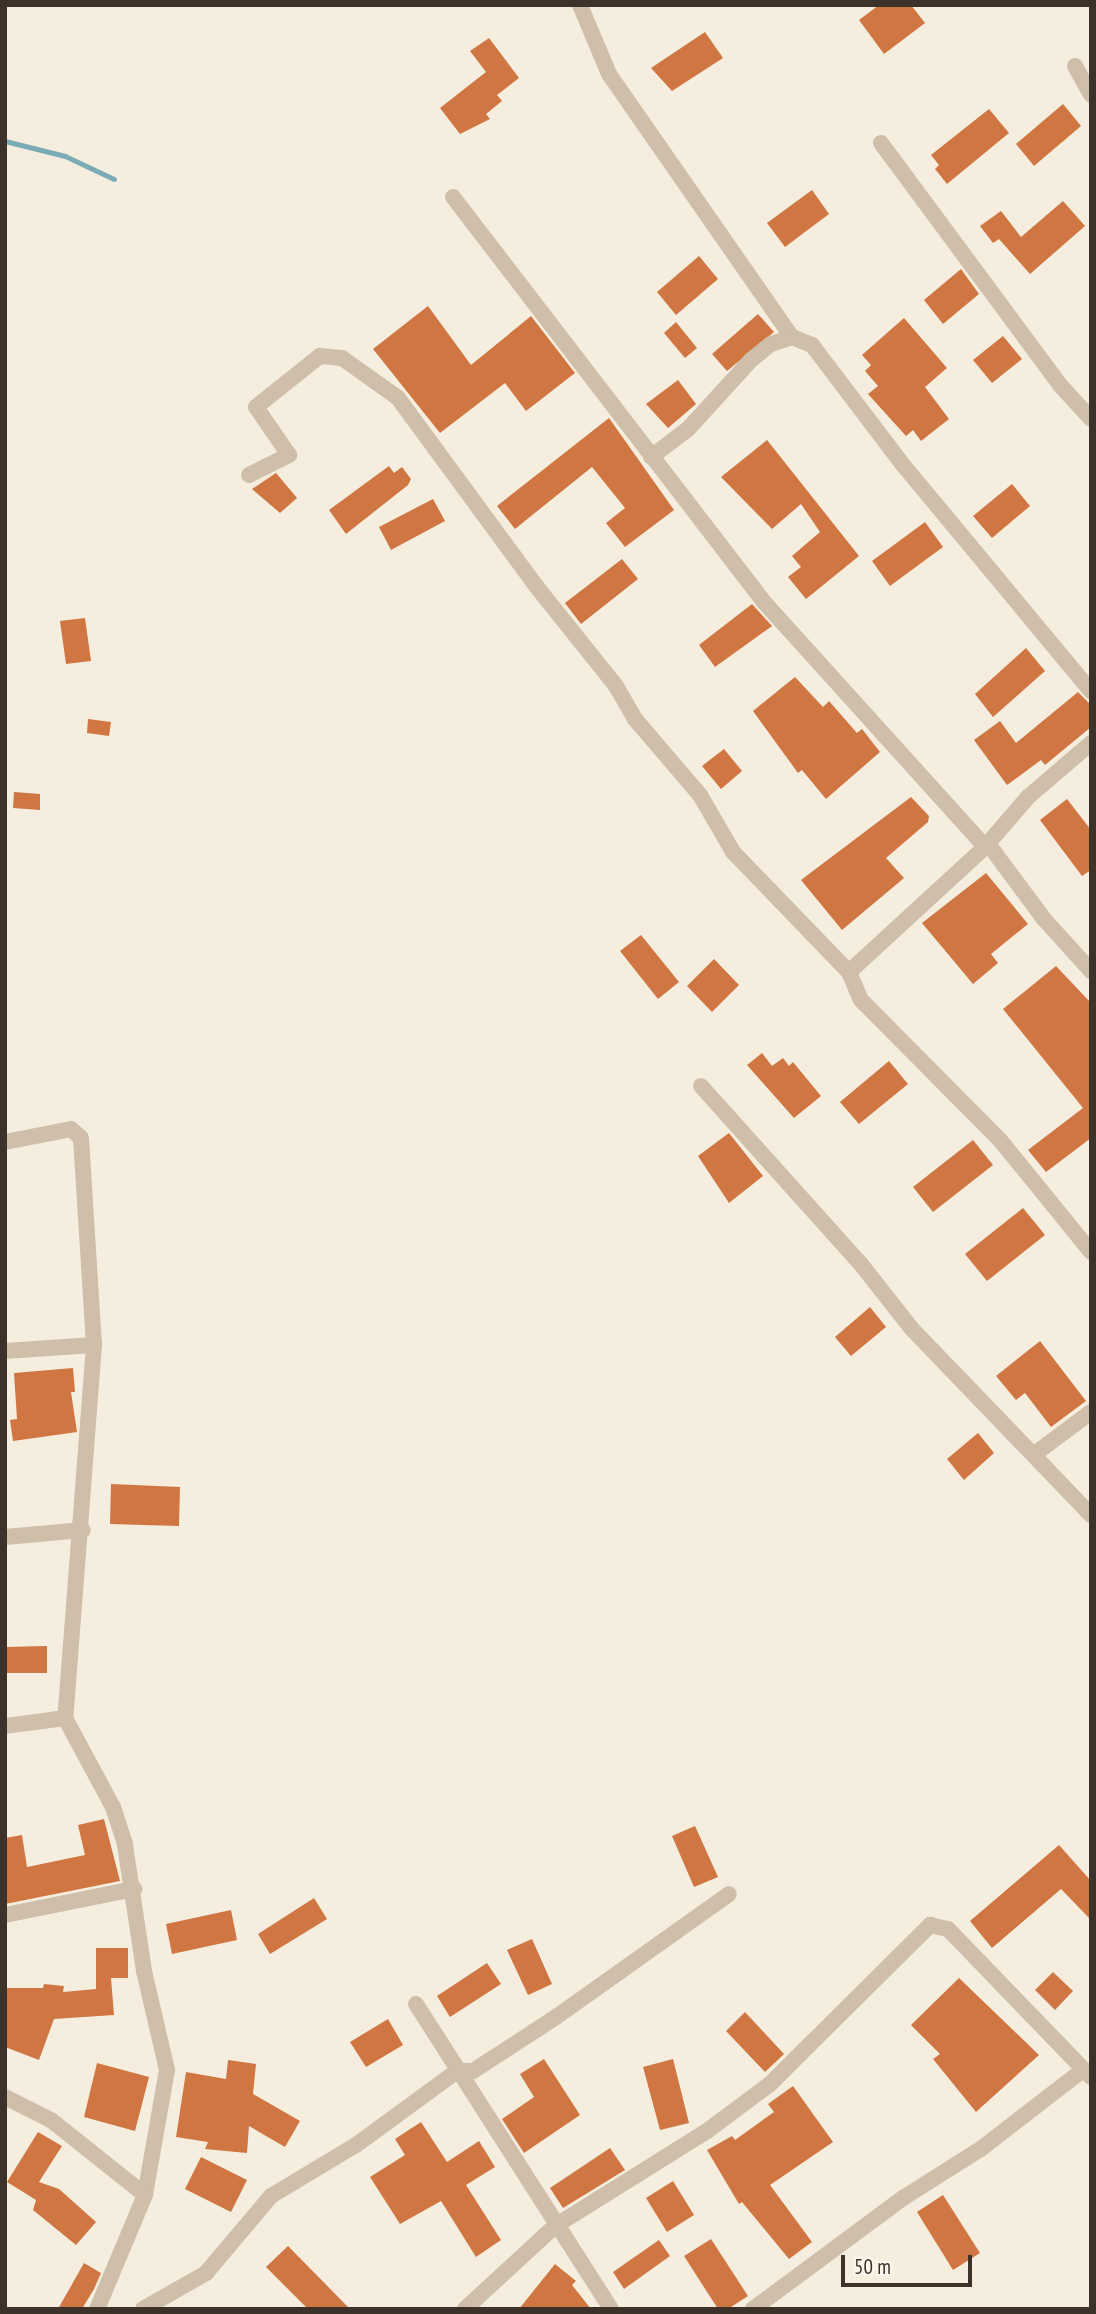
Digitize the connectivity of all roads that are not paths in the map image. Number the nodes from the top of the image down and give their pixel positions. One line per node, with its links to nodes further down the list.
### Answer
1 (580, 5): 6 (street)
2 (1075, 66): 3 (street)
3 (1091, 95)
4 (881, 143): 7 (street)
5 (453, 197): 8 (street)
6 (792, 337): 8 (street); 10 (street)
7 (1091, 419)
8 (651, 457): 12 (street)
9 (249, 475): 14 (street)
10 (1091, 691)
11 (1091, 743): 12 (street)
12 (987, 846): 13 (street); 14 (street)
13 (1091, 971)
14 (849, 972): 17 (street)
15 (701, 1086): 21 (street)
16 (5, 1142): 18 (street)
17 (1091, 1252)
18 (94, 1345): 19 (street); 23 (street)
19 (5, 1351)
20 (1091, 1412): 21 (street)
21 (1036, 1453): 22 (street)
22 (1091, 1515)
23 (83, 1530): 24 (street); 25 (street)
24 (5, 1537)
25 (65, 1718): 26 (street); 27 (street)
26 (5, 1726)
27 (134, 1889): 29 (street); 34 (street)
28 (729, 1894): 31 (street)
29 (5, 1915)
30 (416, 2004): 31 (street)
31 (457, 2071): 35 (street); 37 (street)
32 (1087, 2073): 35 (street); 40 (street)
33 (5, 2097): 34 (street)
34 (145, 2195): 36 (street)
35 (555, 2226): 38 (street); 39 (street)
36 (97, 2309)
37 (143, 2309)
38 (465, 2309)
39 (611, 2309)
40 (753, 2309)

